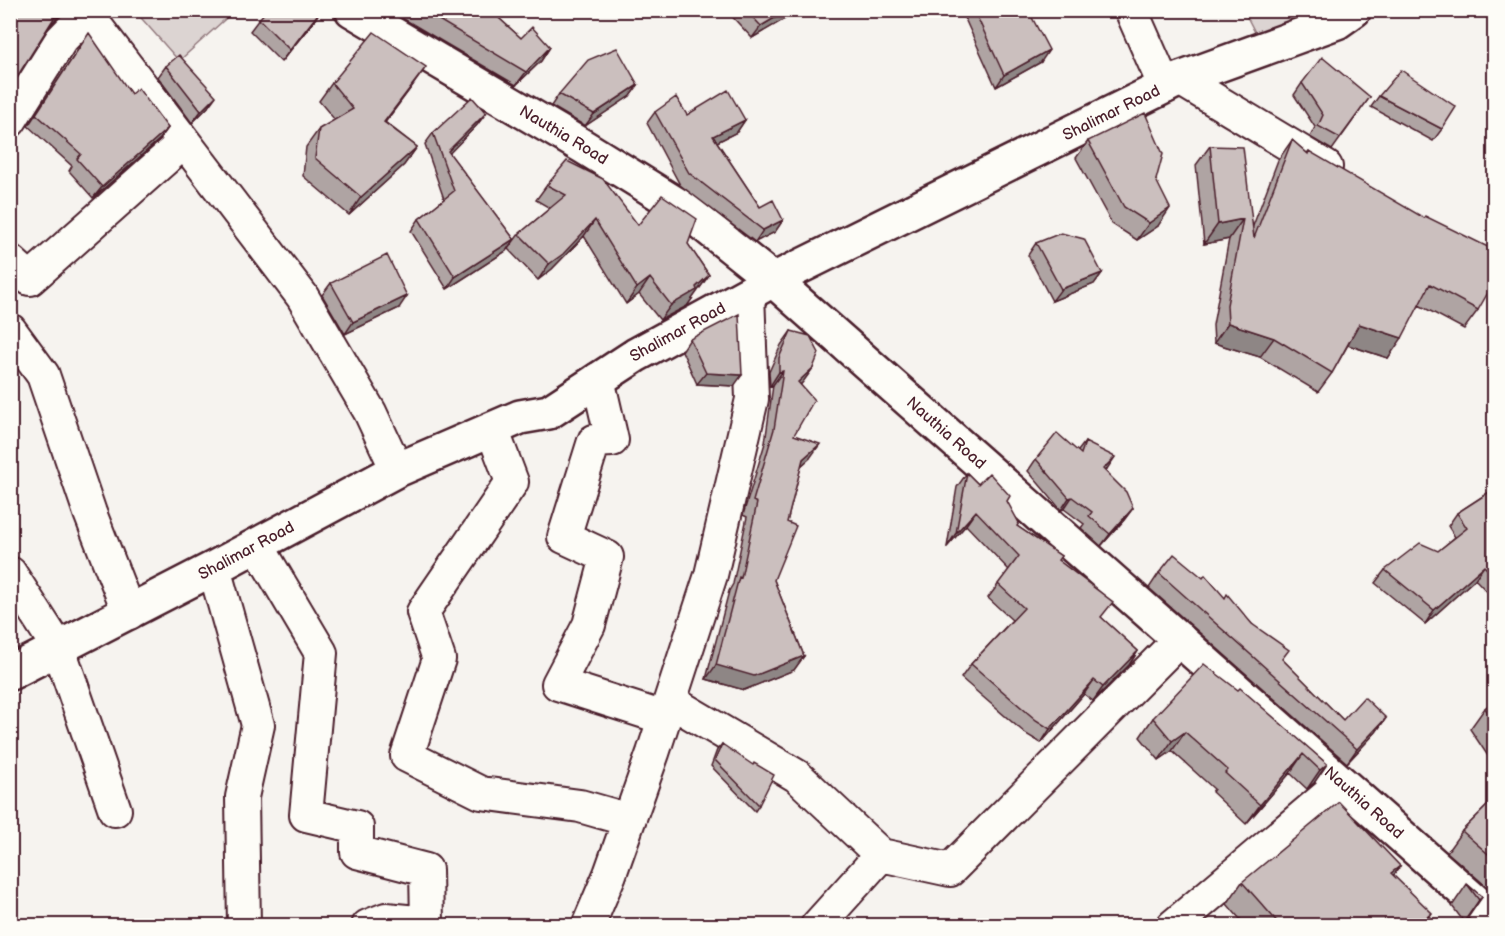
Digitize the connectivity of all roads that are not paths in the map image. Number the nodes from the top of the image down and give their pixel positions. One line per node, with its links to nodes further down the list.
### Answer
1 (352, 10): 10 (street, Nauthia Road)
2 (1131, 10): 5 (street)
3 (1354, 10): 5 (street, Shalimar Road)
4 (88, 12): 6 (street); 7 (street)
5 (1172, 83): 8 (street); 10 (street, Shalimar Road)
6 (10, 121)
7 (184, 142): 9 (street); 14 (street)
8 (1354, 182)
9 (10, 261)
10 (761, 287): 12 (street, Shalimar Road); 19 (street, Nauthia Road); 22 (street)
11 (10, 330): 18 (street)
12 (598, 379): 13 (street, Shalimar Road); 22 (street)
13 (492, 429): 14 (street, Shalimar Road); 25 (street)
14 (397, 470): 15 (street, Shalimar Road)
15 (257, 545): 16 (street, Shalimar Road); 29 (street)
16 (214, 568): 18 (street, Shalimar Road); 28 (street)
17 (10, 573): 20 (street)
18 (129, 613): 20 (street, Shalimar Road)
19 (1180, 639): 23 (street, Nauthia Road); 26 (street)
20 (59, 649): 21 (street, Shalimar Road); 24 (street)
21 (10, 674)
22 (667, 710): 25 (street); 26 (street)
23 (1342, 783): 27 (street, Nauthia Road); 32 (street)
24 (115, 810)
25 (629, 820): 30 (street)
26 (881, 855): 31 (street)
27 (1494, 918)
28 (244, 926)
29 (368, 926)
30 (588, 926)
31 (816, 926)
32 (1173, 926)

